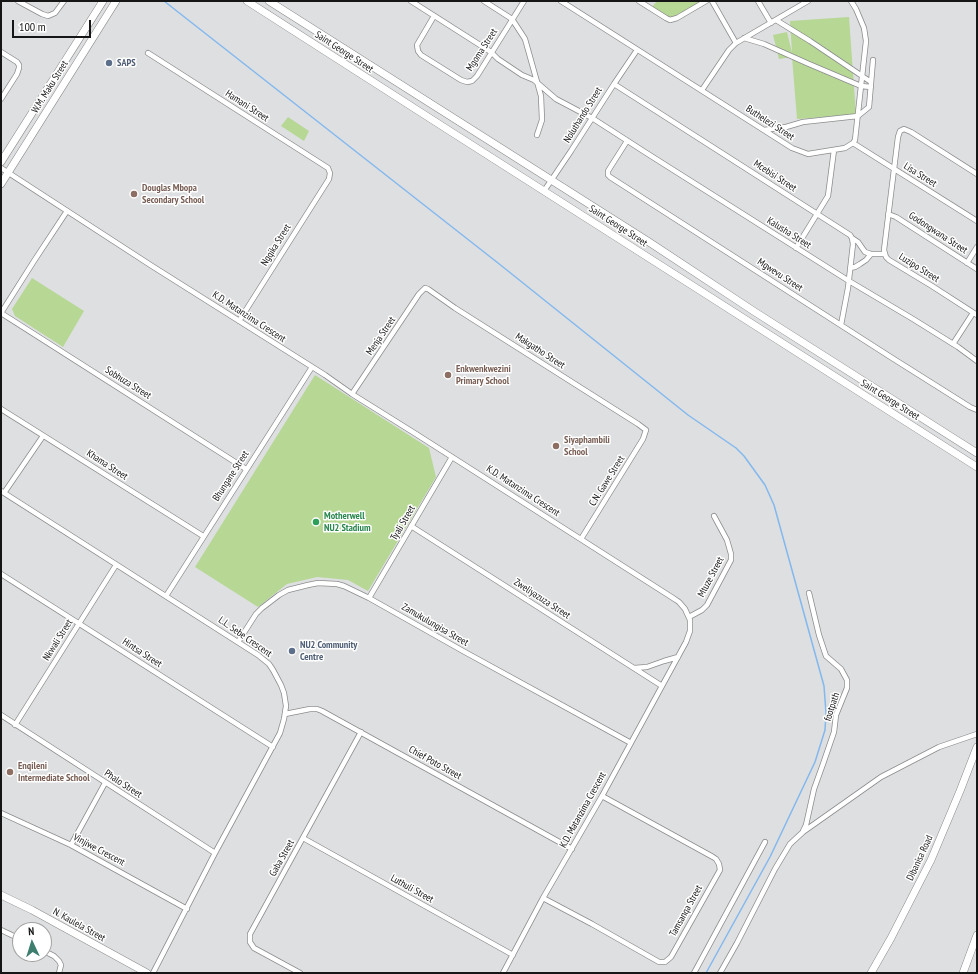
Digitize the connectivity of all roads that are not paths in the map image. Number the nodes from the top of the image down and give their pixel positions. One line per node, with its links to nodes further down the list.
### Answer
1 (18, 1): 2 (street)
2 (64, 1)
3 (104, 1): 44 (main road, W.M. Maku Street)
4 (116, 1): 47 (main road, W.M. Maku Street)
5 (247, 1): 52 (main road, Saint George Street)
6 (269, 1): 50 (main road, Saint George Street)
7 (411, 1): 17 (street, Kalusha Street)
8 (484, 1): 18 (street)
9 (524, 1): 18 (street, Mgoma Street)
10 (561, 1): 23 (street, Buthelezi Street)
11 (639, 1): 12 (street)
12 (706, 1)
13 (712, 1): 22 (street)
14 (758, 1): 20 (street)
15 (851, 1): 28 (street)
16 (806, 2): 19 (street)
17 (434, 16): 25 (street, Kalusha Street); 25 (street, Mgoma Street)
18 (512, 19): 25 (street, Mgoma Street); 29 (street)
19 (776, 20): 20 (street); 28 (street)
20 (770, 23): 21 (street)
21 (744, 38): 22 (street); 32 (street)
22 (736, 43): 33 (street)
23 (637, 50): 30 (street, Noluthando Street); 33 (street, Buthelezi Street)
24 (1, 52): 35 (street)
25 (491, 52): 29 (street, Kalusha Street)
26 (148, 53): 49 (street, Hamani Street)
27 (873, 60): 31 (street)
28 (862, 76): 31 (street); 32 (street)
29 (537, 83): 38 (street, Kalusha Street); 40 (street)
30 (614, 84): 38 (street, Noluthando Street); 54 (street, Mcebisi Street)
31 (871, 84): 32 (street); 36 (street)
32 (861, 86): 34 (street)
33 (702, 90): 39 (street, Buthelezi Street)
34 (860, 94): 36 (street); 37 (street)
35 (1, 99)
36 (870, 105): 37 (street)
37 (858, 116): 39 (street); 42 (street)
38 (592, 118): 41 (street, Kalusha Street); 50 (street, Noluthando Street)
39 (764, 130): 43 (street, Buthelezi Street)
40 (537, 135)
41 (627, 141): 59 (street, Kalusha Street); 70 (street, Mgwevu Street)
42 (853, 143): 43 (street, Buthelezi Street); 46 (street, Lisa Street)
43 (834, 150): 54 (street)
44 (1, 162)
45 (1, 168): 47 (street, K.D. Matanzima Crescent)
46 (894, 169): 48 (street); 55 (street, Luzipo Street); 56 (street, Lisa Street)
47 (8, 173): 51 (main road, W.M. Maku Street); 53 (street, K.D. Matanzima Crescent)
48 (977, 174)
49 (329, 179): 69 (street, Ngqika Street)
50 (551, 180): 52 (street, Noluthando Street); 79 (main road, Saint George Street)
51 (1, 184)
52 (544, 191): 81 (main road, Saint George Street)
53 (67, 211): 67 (street); 69 (street, K.D. Matanzima Crescent)
54 (818, 214): 57 (street, Mcebisi Street); 59 (street)
55 (888, 214): 61 (street, Luzipo Street); 62 (street, Godongwana Street)
56 (977, 221)
57 (852, 238): 60 (street, Mcebisi Street); 63 (street)
58 (977, 247): 62 (street)
59 (796, 248): 65 (street, Kalusha Street)
60 (871, 254): 61 (street); 63 (street)
61 (885, 254): 68 (street, Luzipo Street)
62 (967, 263): 64 (street, Godongwana Street)
63 (850, 268): 65 (street)
64 (977, 269)
65 (849, 281): 70 (street); 71 (street, Kalusha Street)
66 (425, 288): 74 (street, Menja Street); 77 (street, Makgatho Street)
67 (1, 313): 82 (street, Sobhuza Street)
68 (975, 314): 71 (street)
69 (239, 321): 73 (street, K.D. Matanzima Crescent)
70 (841, 325): 76 (street, Mgwevu Street)
71 (953, 344): 72 (street, Kalusha Street)
72 (977, 362)
73 (312, 367): 74 (street, K.D. Matanzima Crescent); 82 (street, Bhungane Street)
74 (352, 394): 80 (street, K.D. Matanzima Crescent)
75 (1, 409): 78 (street, Khama Street)
76 (977, 410)
77 (646, 430): 87 (street, C.N. Gawe Street)
78 (43, 436): 83 (street); 86 (street, Khama Street)
79 (977, 453)
80 (452, 457): 85 (street, Tyali Street); 87 (street, K.D. Matanzima Crescent)
81 (977, 467)
82 (246, 469): 86 (street, Bhungane Street)
83 (2, 492): 88 (street, L.L. Sebe Crescent)
84 (714, 516): 93 (street, Mtuze Street)
85 (411, 526): 92 (street, Tyali Street); 97 (street, Zweliyazuza Street)
86 (203, 536): 91 (street, Bhungane Street)
87 (581, 539): 93 (street, K.D. Matanzima Crescent)
88 (116, 565): 91 (street, L.L. Sebe Crescent); 94 (street, Nkwali Street)
89 (1, 574): 94 (street, Hintsa Street)
90 (809, 593): 110 (street, footpath)
91 (166, 596): 95 (street, L.L. Sebe Crescent)
92 (369, 598): 95 (street, Zamukulungisa Street); 104 (street, Zamukulungisa Street)
93 (689, 617): 96 (street, K.D. Matanzima Crescent)
94 (79, 623): 101 (street, Nkwali Street); 105 (street, Hintsa Street)
95 (238, 642): 99 (street, L.L. Sebe Crescent)
96 (678, 657): 97 (street); 98 (street, K.D. Matanzima Crescent)
97 (632, 668): 98 (street, Zweliyazuza Street)
98 (662, 686): 104 (street, K.D. Matanzima Crescent)
99 (285, 714): 102 (street, Chief Poto Street); 105 (street, L.L. Sebe Crescent)
100 (1, 715): 101 (street, Phalo Street)
101 (15, 725): 107 (street, Phalo Street)
102 (361, 732): 111 (street, Gaba Street); 114 (street, Chief Poto Street)
103 (977, 734): 110 (street)
104 (631, 743): 108 (street, K.D. Matanzima Crescent)
105 (273, 747): 115 (street, L.L. Sebe Crescent)
106 (977, 747): 131 (main road, Dibanisa Road)
107 (105, 783): 113 (street); 115 (street, Phalo Street)
108 (602, 796): 114 (street, K.D. Matanzima Crescent); 117 (street, Tamsanqa Street)
109 (1, 813): 113 (street, Vinjiwe Crescent)
110 (802, 832): 130 (street)
111 (303, 838): 123 (street, Luthuli Street); 127 (street, Gaba Street)
112 (765, 842): 129 (street)
113 (71, 845): 118 (street, Vinjiwe Crescent)
114 (572, 849): 117 (street, K.D. Matanzima Crescent)
115 (215, 853): 118 (street, L.L. Sebe Crescent)
116 (1, 895): 125 (main road, N. Kaulela Street)
117 (543, 898): 123 (street, K.D. Matanzima Crescent)
118 (187, 909): 126 (street, L.L. Sebe Crescent)
119 (1, 930): 120 (street)
120 (12, 935)
121 (977, 935): 132 (main road)
122 (52, 955): 124 (street)
123 (513, 955): 128 (street, K.D. Matanzima Crescent)
124 (59, 973)
125 (147, 973)
126 (153, 973)
127 (300, 973)
128 (503, 973)
129 (694, 973)
130 (720, 973)
131 (872, 973)
132 (963, 973)

